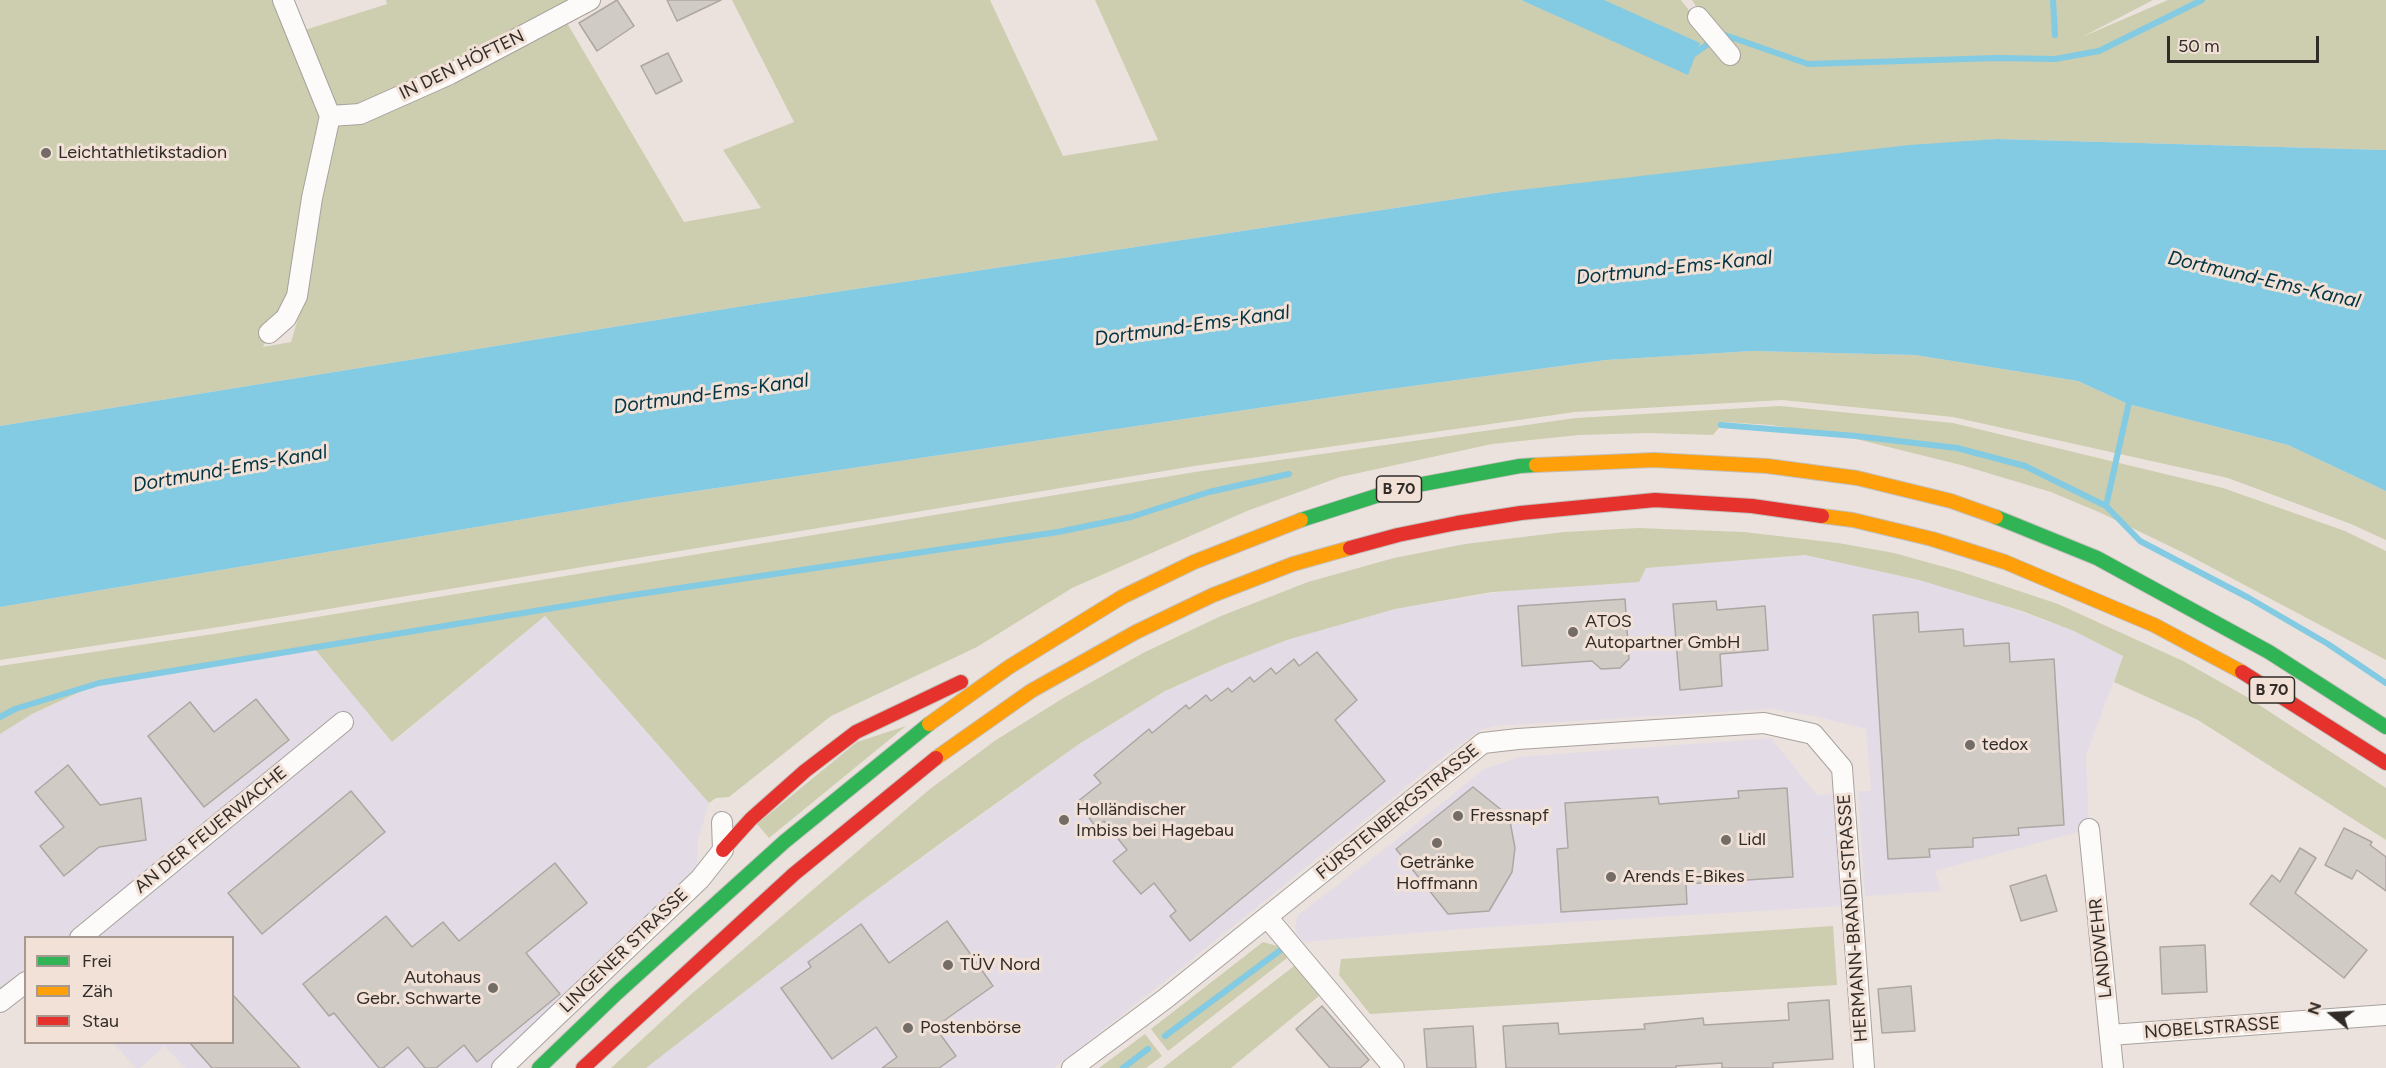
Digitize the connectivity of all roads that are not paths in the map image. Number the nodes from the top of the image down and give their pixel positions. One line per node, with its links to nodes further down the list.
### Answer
1 (283, 0): 5 (street)
2 (590, 0): 5 (street, IN DEN HÖFTEN)
3 (1698, 17): 4 (street)
4 (1730, 55)
5 (330, 116): 6 (street)
6 (269, 333)
7 (1163, 577): 8 (highway); 11 (highway, B 70); 24 (highway, B 70)
8 (988, 665)
9 (971, 676): 16 (highway)
10 (343, 722): 18 (street, AN DER FEUERWACHE)
11 (2386, 727)
12 (2386, 763): 25 (highway, B 70)
13 (1842, 768): 17 (street, FÜRSTENBERGSTRASSE); 28 (street, HERMANN-BRANDI-STRASSE)
14 (722, 822): 16 (street)
15 (2089, 828): 22 (street, LANDWEHR)
16 (723, 850): 23 (street, LINGENER STRASSE)
17 (1267, 916): 26 (street, FÜRSTENBERGSTRASSE); 27 (street)
18 (82, 936)
19 (24, 984): 20 (street)
20 (0, 1002)
21 (2386, 1015): 22 (street, NOBELSTRASSE)
22 (2110, 1035): 29 (street, LANDWEHR)
23 (502, 1068)
24 (539, 1068)
25 (583, 1068)
26 (1072, 1068)
27 (1394, 1068)
28 (1864, 1068)
29 (2114, 1068)

